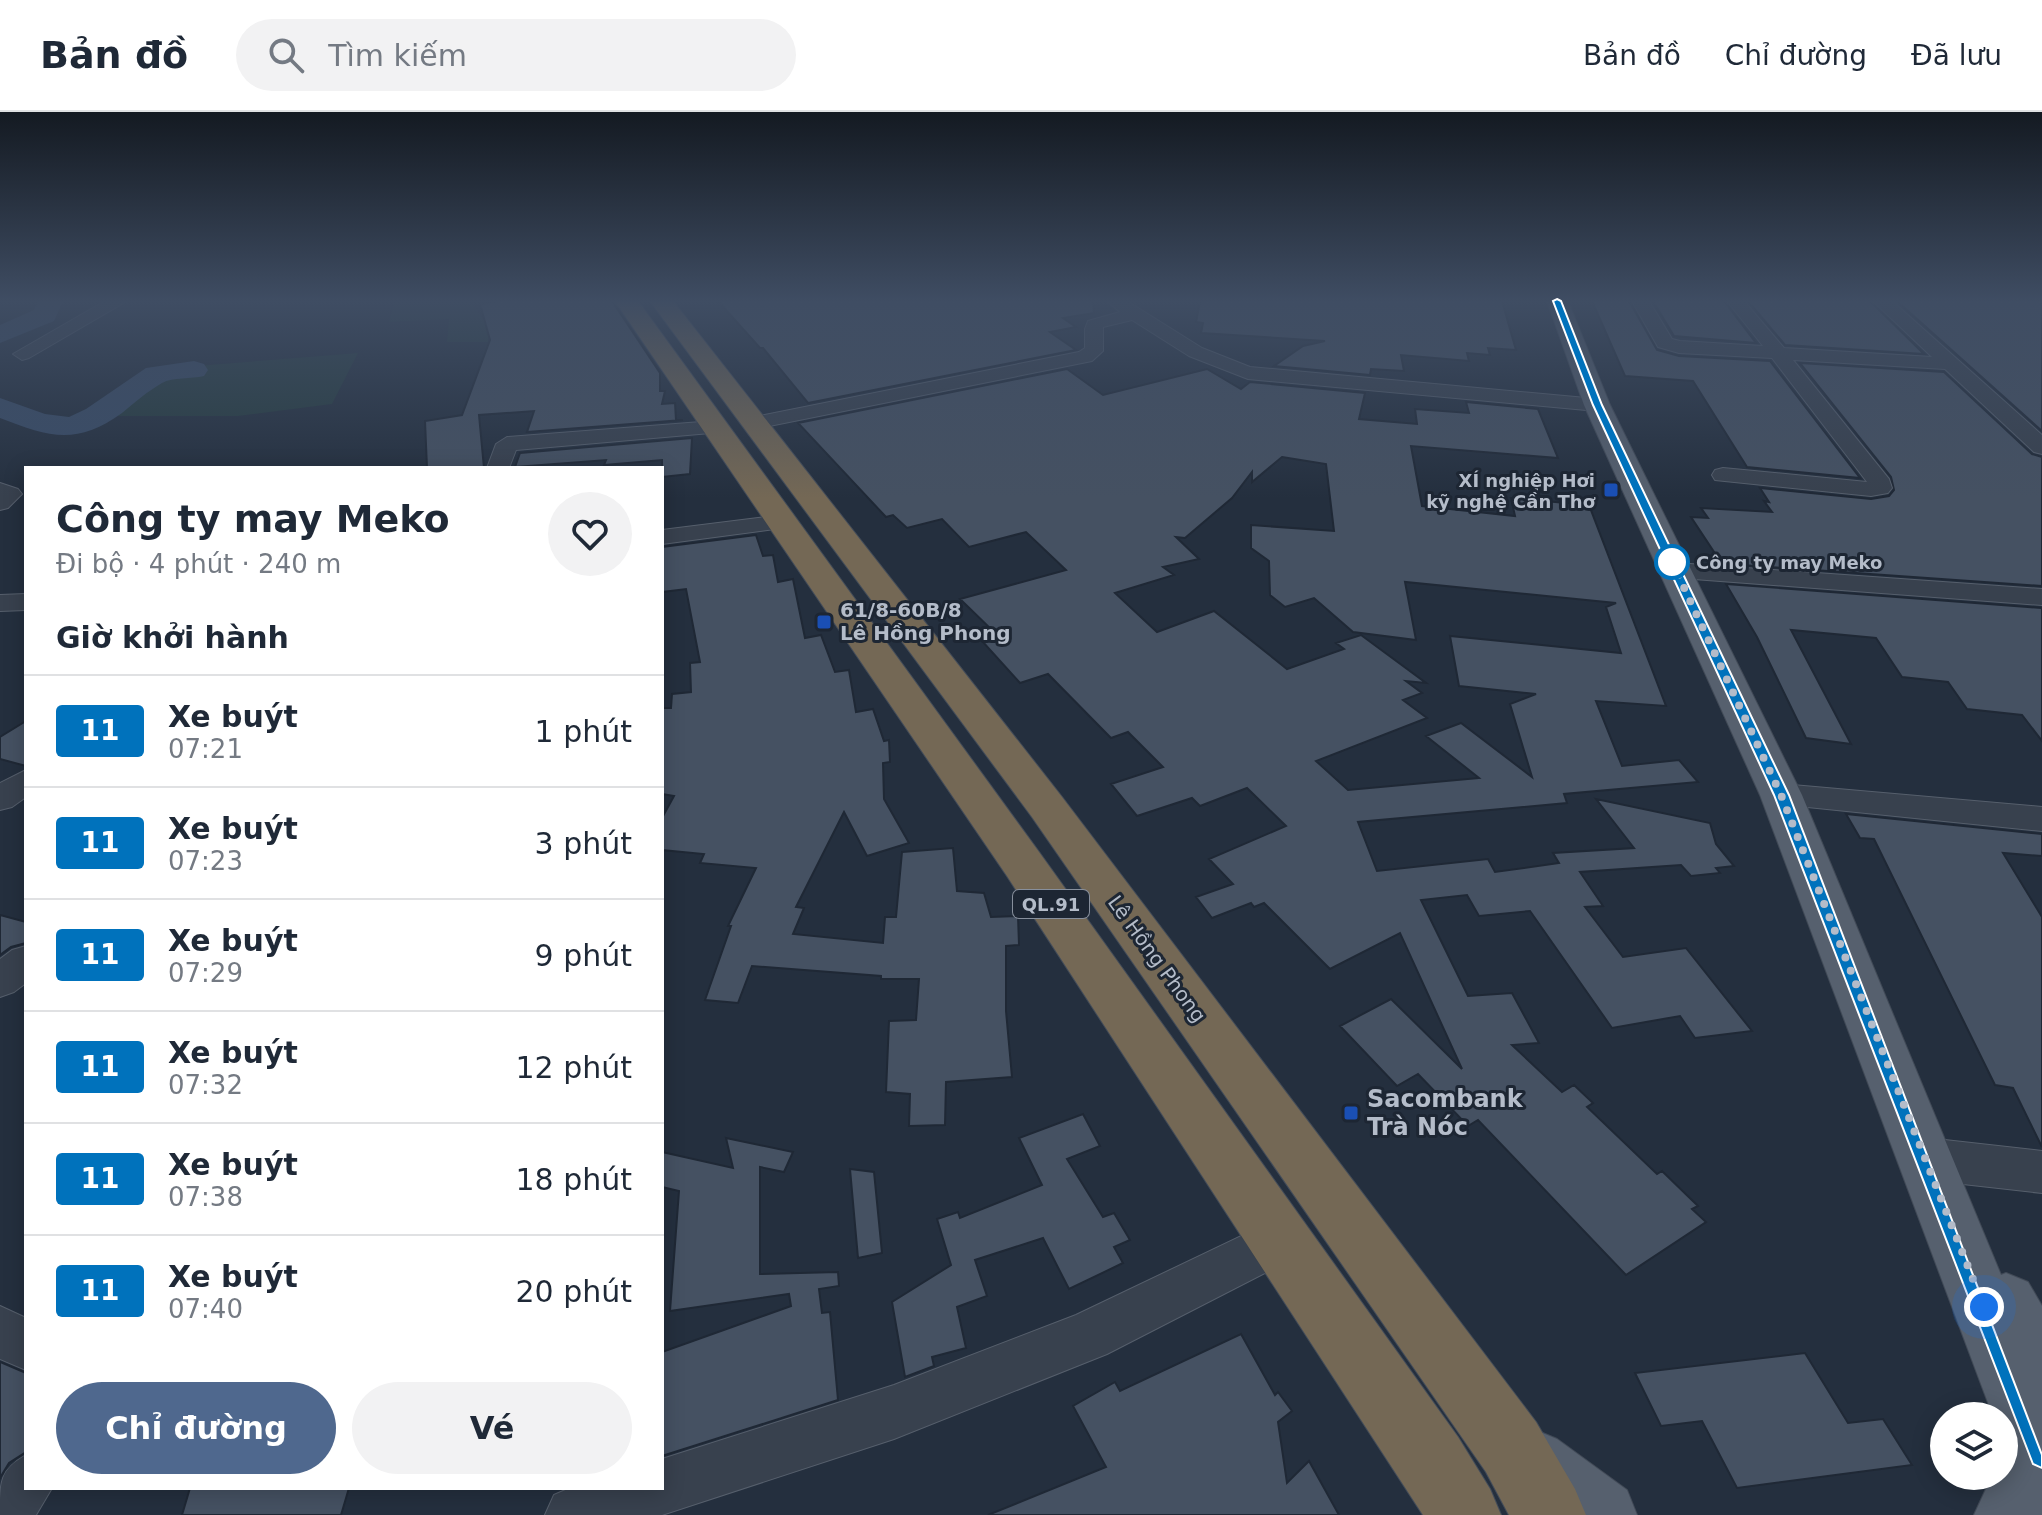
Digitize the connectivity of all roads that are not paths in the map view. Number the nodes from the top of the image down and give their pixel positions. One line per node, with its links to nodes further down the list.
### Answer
1 (683, 366): 9 (highway, Lê Hồng Phong / QL.91)
2 (700, 366): 9 (highway, Lê Hồng Phong / QL.91)
3 (1036, 366): 9 (street)
4 (1222, 366): 8 (street)
5 (1582, 366): 8 (main road)
6 (1789, 366): 12 (street)
7 (1953, 366): 10 (street)
8 (1597, 405): 17 (main road)
9 (734, 425): 11 (street); 15 (highway, Lê Hồng Phong / QL.91); 33 (highway, Lê Hồng Phong / QL.91)
10 (2042, 447)
11 (499, 466)
12 (1723, 475)
13 (0, 490): 14 (street)
14 (0, 503)
15 (781, 522): 16 (street); 29 (highway, Lê Hồng Phong / QL.91)
16 (664, 537)
17 (1676, 571): 18 (street); 22 (main road)
18 (2042, 597)
19 (24, 602): 20 (street)
20 (0, 603)
21 (24, 782): 23 (street)
22 (1781, 795): 24 (street); 27 (main road)
23 (0, 799)
24 (2042, 819)
25 (24, 963): 26 (street)
26 (0, 981)
27 (1927, 1159): 28 (street); 32 (main road); 34 (main road)
28 (2042, 1172)
29 (1281, 1240): 36 (street); 40 (highway, Lê Hồng Phong / QL.91)
30 (0, 1332): 31 (street)
31 (24, 1343)
32 (2042, 1368)
33 (1511, 1447): 41 (highway, Lê Hồng Phong / QL.91); 42 (main road)
34 (2042, 1456): 43 (main road)
35 (24, 1485): 38 (street)
36 (664, 1486)
37 (651, 1490): 39 (street)
38 (0, 1515)
39 (574, 1515)
40 (1464, 1515)
41 (1549, 1515)
42 (1602, 1515)
43 (2009, 1515)

